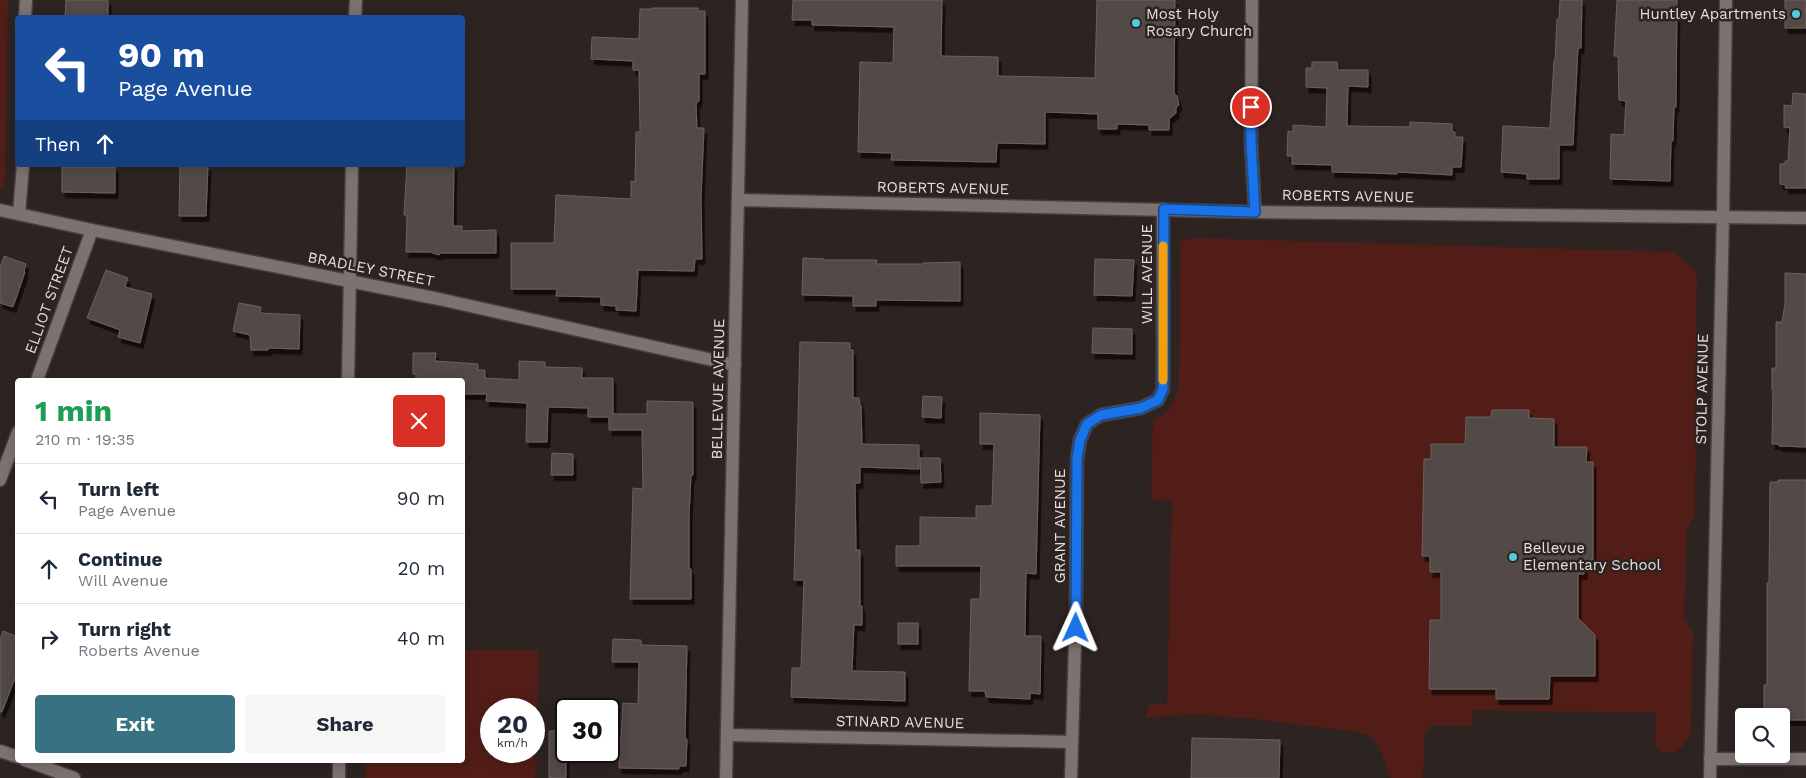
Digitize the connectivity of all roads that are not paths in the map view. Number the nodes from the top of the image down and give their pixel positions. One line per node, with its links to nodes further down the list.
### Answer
1 (26, 0): 6 (street)
2 (356, 0): 7 (street)
3 (742, 0): 10 (street, BELLEVUE AVENUE)
4 (1252, 0): 13 (street)
5 (1726, 0): 15 (street, STOLP AVENUE)
6 (25, 15)
7 (355, 15)
8 (23, 167): 14 (street)
9 (352, 167): 18 (street)
10 (739, 200): 11 (street, ROBERTS AVENUE); 19 (street, BELLEVUE AVENUE)
11 (1164, 209): 13 (street, ROBERTS AVENUE); 22 (street, WILL AVENUE)
12 (0, 210): 14 (street, BRADLEY STREET)
13 (1255, 212): 15 (street, ROBERTS AVENUE)
14 (19, 214): 17 (street, BRADLEY STREET)
15 (1722, 216): 16 (street, ROBERTS AVENUE); 29 (street, STOLP AVENUE)
16 (1806, 218)
17 (92, 230): 18 (street, BRADLEY STREET); 20 (street, ELLIOT STREET)
18 (350, 282): 19 (street, BRADLEY STREET); 21 (street)
19 (735, 365): 25 (street, BELLEVUE AVENUE)
20 (38, 378)
21 (348, 378)
22 (1163, 389): 26 (street, GRANT AVENUE)
23 (15, 440): 24 (street)
24 (0, 480)
25 (727, 735): 26 (street, STINARD AVENUE); 35 (street, BELLEVUE AVENUE)
26 (1072, 742): 36 (street, GRANT AVENUE)
27 (0, 751): 28 (street)
28 (15, 756)
29 (1710, 759): 30 (street); 37 (street, STOLP AVENUE)
30 (1806, 760)
31 (33, 763): 33 (street)
32 (339, 763): 34 (street)
33 (74, 778)
34 (339, 778)
35 (726, 778)
36 (1071, 778)
37 (1710, 778)

